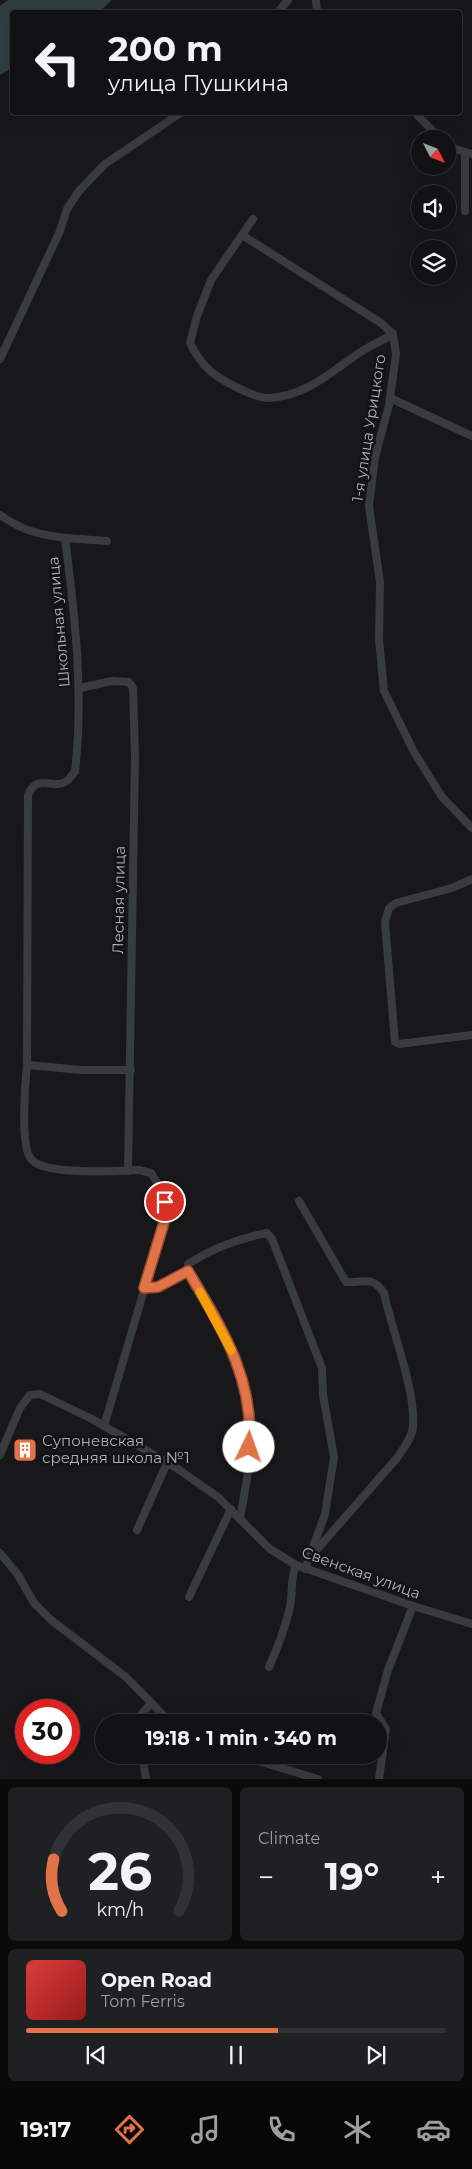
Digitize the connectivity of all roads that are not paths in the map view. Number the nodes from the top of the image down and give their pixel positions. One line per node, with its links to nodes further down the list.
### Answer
1 (288, 0): 2 (street)
2 (280, 10)
3 (178, 115): 12 (street)
4 (417, 115): 5 (street)
5 (432, 130)
6 (456, 148): 7 (street)
7 (469, 154): 8 (street)
8 (465, 211)
9 (253, 219): 10 (street)
10 (242, 235): 11 (street); 11 (street)
11 (393, 334): 13 (street, 1-я улица Урицкого)
12 (0, 360)
13 (390, 398): 14 (street); 19 (street, 1-я улица Урицкого)
14 (472, 436)
15 (0, 516): 16 (street, Школьная улица)
16 (65, 538): 17 (street); 18 (street, Школьная улица)
17 (107, 542)
18 (80, 688): 22 (street, Школьная улица); 23 (street, Лесная улица)
19 (472, 828)
20 (472, 879): 21 (street)
21 (472, 1035)
22 (27, 1065): 23 (street); 24 (street, Школьная улица)
23 (131, 1070): 24 (street, Лесная улица)
24 (128, 1171): 27 (street, Школьная улица)
25 (299, 1201): 35 (street)
26 (188, 1271): 27 (street); 32 (street); 35 (street)
27 (144, 1288): 28 (street, Школьная улица)
28 (104, 1426): 29 (street, Свенская улица); 30 (street, Свенская улица)
29 (0, 1455)
30 (167, 1463): 31 (street, Свенская улица); 33 (street)
31 (231, 1509): 32 (street, Свенская улица); 38 (street)
32 (240, 1519): 36 (street, Свенская улица)
33 (137, 1530)
34 (0, 1552): 42 (street)
35 (311, 1557): 37 (street)
36 (296, 1565): 37 (street, Свенская улица); 41 (street)
37 (305, 1569): 39 (street, Свенская улица)
38 (189, 1597)
39 (413, 1606): 40 (street, Свенская улица); 49 (street)
40 (472, 1624)
41 (270, 1667)
42 (151, 1703): 43 (street); 44 (street)
43 (143, 1714)
44 (162, 1714)
45 (144, 1764): 47 (street)
46 (268, 1764): 48 (street)
47 (146, 1779)
48 (318, 1779)
49 (379, 1779)

